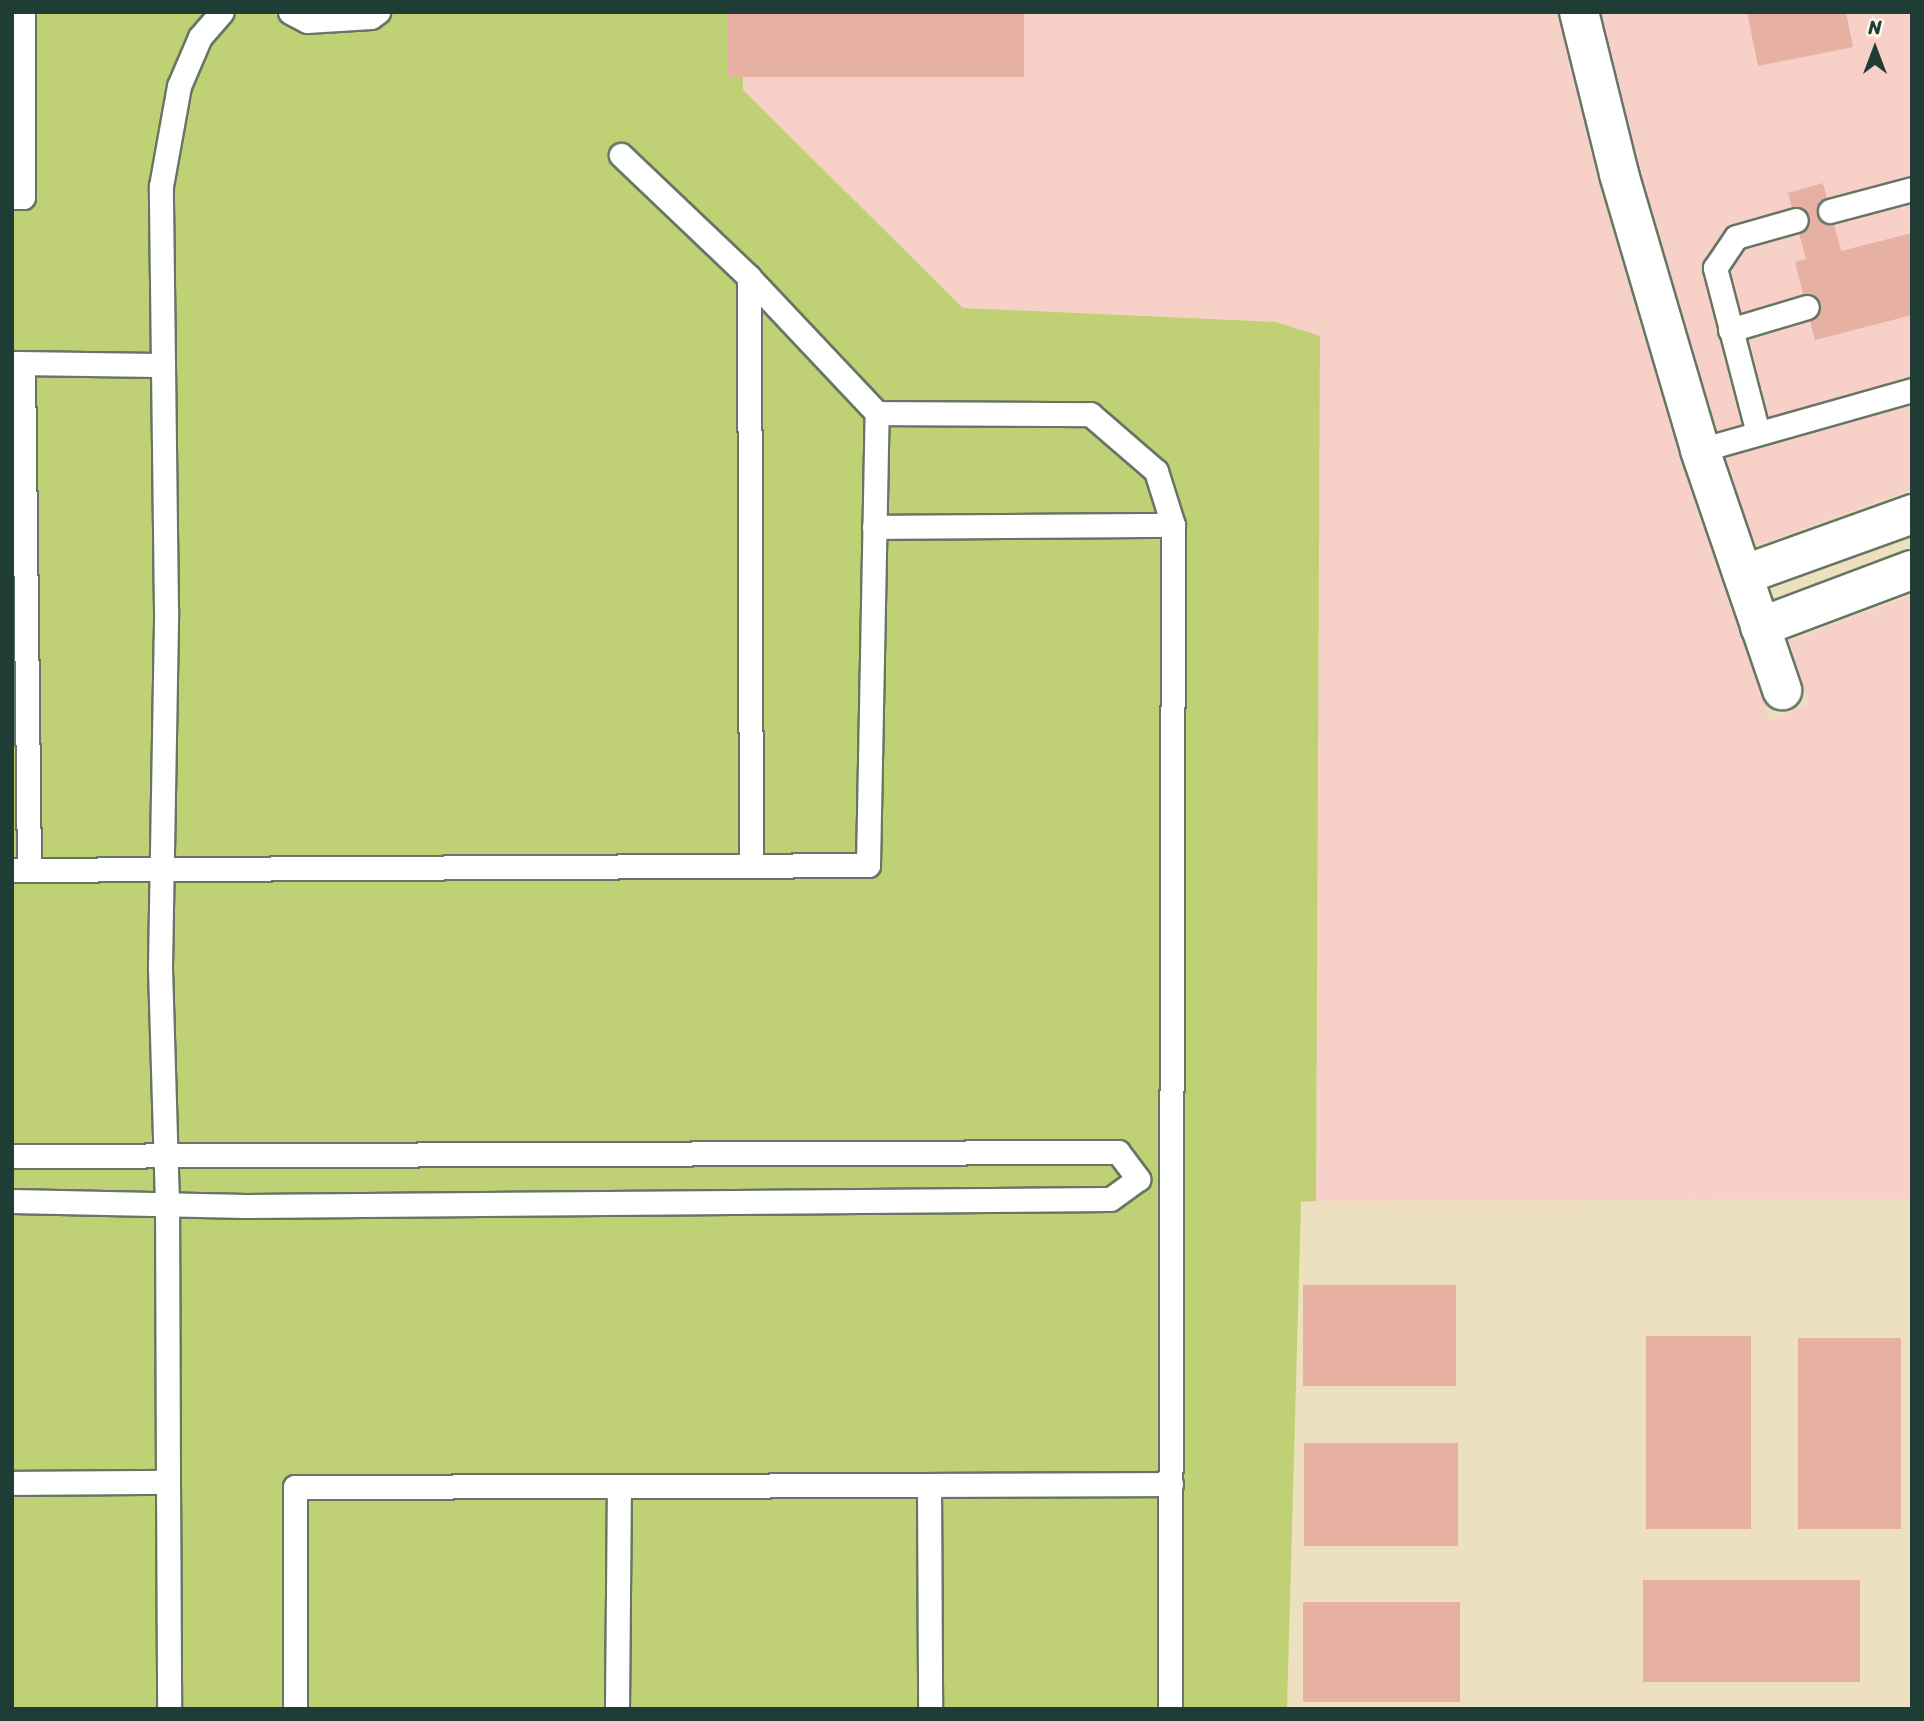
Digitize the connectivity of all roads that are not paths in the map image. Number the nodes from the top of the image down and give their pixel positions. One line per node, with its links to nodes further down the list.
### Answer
1 (23, 12): 8 (lane)
2 (222, 12): 15 (lane)
3 (290, 12): 4 (lane)
4 (378, 12)
5 (1579, 12): 19 (street)
6 (621, 155): 11 (lane)
7 (1912, 189): 9 (lane)
8 (12, 197)
9 (1830, 211)
10 (1796, 220): 13 (lane)
11 (749, 277): 17 (lane); 27 (lane)
12 (1807, 307): 13 (lane)
13 (1730, 330): 18 (lane)
14 (18, 364): 15 (lane); 28 (lane)
15 (163, 365): 29 (lane)
16 (1912, 390): 18 (lane)
17 (877, 413): 21 (lane); 22 (lane)
18 (1758, 433): 19 (lane)
19 (1700, 450): 24 (street)
20 (1912, 514): 24 (street)
21 (1173, 525): 22 (lane); 33 (lane)
22 (874, 527): 27 (lane)
23 (1912, 570): 25 (street)
24 (1743, 575): 25 (street)
25 (1760, 627): 26 (street)
26 (1782, 691)
27 (751, 866): 29 (lane)
28 (21, 870): 29 (lane)
29 (162, 870): 31 (lane)
30 (12, 1156): 31 (lane)
31 (166, 1156): 32 (lane); 35 (lane)
32 (1138, 1179): 33 (lane); 35 (lane)
33 (1173, 1180): 38 (lane)
34 (12, 1201): 35 (lane)
35 (167, 1204): 36 (lane)
36 (168, 1482): 37 (lane); 41 (lane)
37 (12, 1483)
38 (1171, 1484): 39 (lane); 45 (lane)
39 (929, 1485): 40 (lane); 44 (lane)
40 (619, 1486): 42 (lane); 43 (lane)
41 (169, 1709)
42 (295, 1709)
43 (617, 1709)
44 (930, 1709)
45 (1170, 1709)

